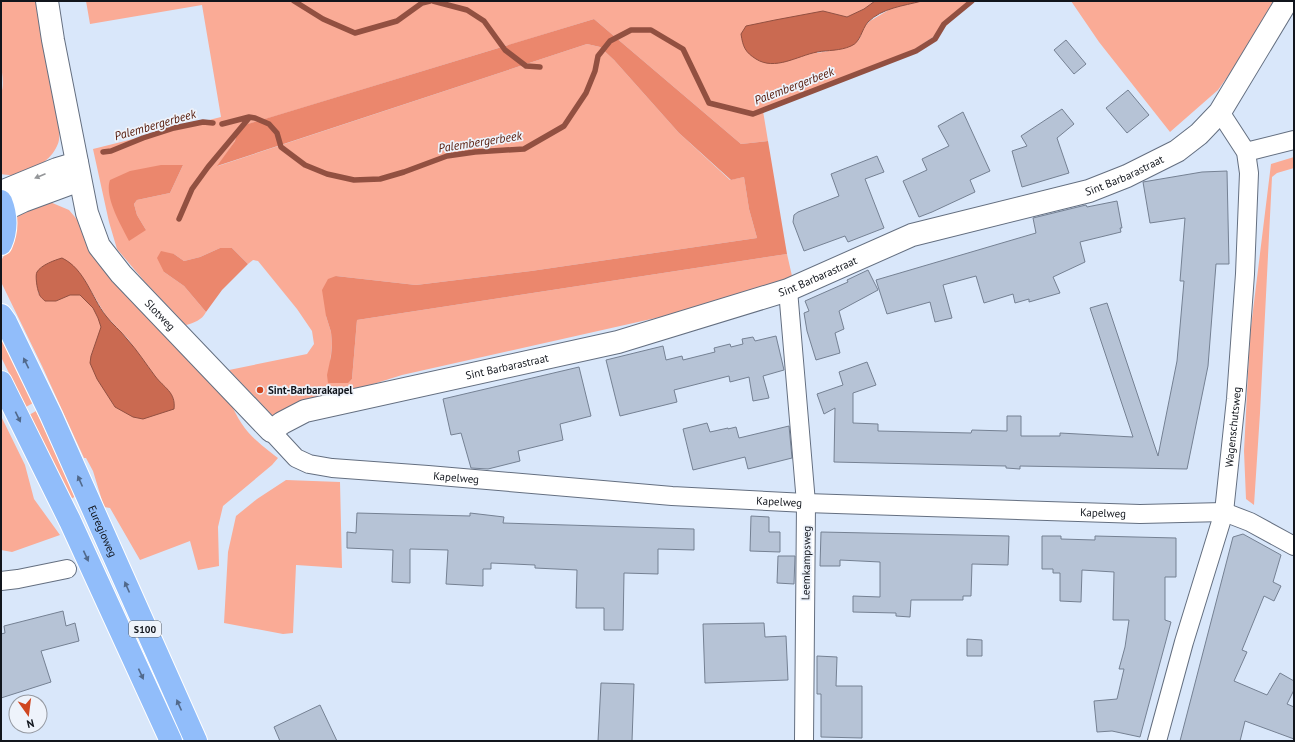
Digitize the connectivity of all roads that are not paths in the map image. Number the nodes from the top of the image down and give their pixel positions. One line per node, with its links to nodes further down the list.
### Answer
1 (47, 1): 6 (street, Slotweg)
2 (1287, 1): 3 (street, Sint Barbarastraat)
3 (1220, 112): 5 (street, Wagenschutsweg); 9 (street, Sint Barbarastraat)
4 (1294, 140): 5 (street)
5 (1246, 152): 14 (street, Wagenschutsweg)
6 (78, 172): 7 (street); 12 (street, Slotweg)
7 (2, 201): 8 (main road)
8 (1, 244)
9 (788, 290): 12 (street, Sint Barbarastraat); 13 (street, Leemkampsweg)
10 (3, 313): 19 (main road, Euregioweg / S100, one-way to 10)
11 (1, 382): 18 (main road, S100, one-way to 18)
12 (271, 431): 13 (street, Kapelweg)
13 (806, 503): 14 (street, Kapelweg); 20 (street, Leemkampsweg)
14 (1224, 512): 15 (street, Kapelweg); 21 (street, Wagenschutsweg)
15 (1294, 546)
16 (67, 569): 17 (street)
17 (1, 581)
18 (171, 741)
19 (196, 741)
20 (804, 741)
21 (1157, 741)

